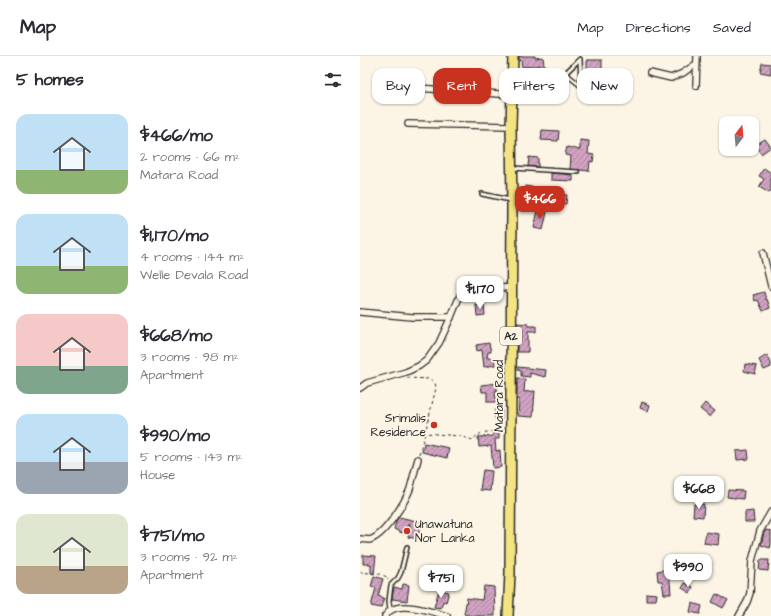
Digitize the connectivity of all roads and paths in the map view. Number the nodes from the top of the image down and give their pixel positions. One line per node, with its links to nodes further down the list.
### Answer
1 (513, 56): 4 (highway, Matara Road / A2)
2 (697, 56): 3 (street)
3 (696, 64): 6 (street); 7 (street)
4 (513, 68)
5 (565, 73): 5 (lane)
6 (650, 73)
7 (696, 86)
8 (425, 89): 9 (street)
9 (499, 94)
10 (512, 104): 12 (highway, Matara Road / A2)
11 (408, 124): 12 (street)
12 (511, 126): 13 (highway, Matara Road / A2)
13 (512, 168): 14 (lane); 16 (highway, Matara Road / A2)
14 (578, 172)
15 (482, 194): 16 (lane)
16 (512, 201): 19 (highway, Matara Road / A2)
17 (763, 253): 18 (street)
18 (771, 286)
19 (512, 288): 21 (street); 26 (highway, Matara Road / A2)
20 (360, 312): 21 (street)
21 (451, 317): 24 (street)
22 (403, 378): 27 (path)
23 (360, 381): 24 (street)
24 (367, 383): 25 (street)
25 (360, 388)
26 (511, 431): 27 (path); 37 (highway, Matara Road / A2)
27 (426, 433): 28 (path)
28 (418, 459): 30 (street)
29 (771, 512): 38 (street)
30 (360, 539)
31 (407, 547): 33 (lane)
32 (360, 572): 33 (path)
33 (390, 585): 34 (lane)
34 (390, 610): 35 (street); 36 (street)
35 (386, 616)
36 (447, 616)
37 (508, 616)
38 (739, 616)

